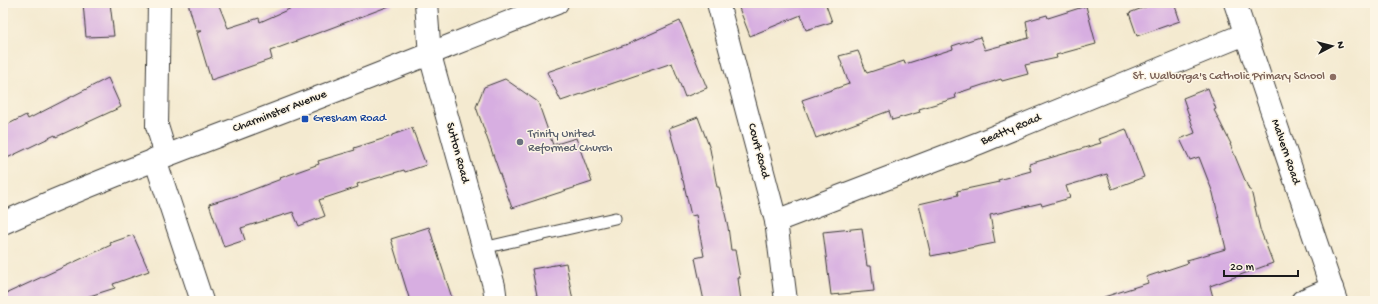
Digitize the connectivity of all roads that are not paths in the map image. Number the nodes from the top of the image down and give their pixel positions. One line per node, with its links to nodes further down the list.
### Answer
1 (159, 3): 8 (street)
2 (426, 3): 7 (street, Sutton Road)
3 (557, 3): 7 (street, Charminster Avenue)
4 (718, 3): 10 (street, Court Road)
5 (1235, 3): 6 (street, Malvern Road)
6 (1245, 34): 10 (street, Beatty Road); 13 (street, Malvern Road)
7 (430, 55): 8 (street, Charminster Avenue); 12 (street, Sutton Road)
8 (161, 157): 11 (street, Charminster Avenue); 14 (street)
9 (615, 218): 12 (lane)
10 (776, 221): 16 (street, Court Road)
11 (3, 223)
12 (483, 248): 15 (street, Sutton Road)
13 (1334, 294): 17 (street)
14 (202, 301)
15 (496, 301)
16 (786, 301)
17 (1302, 301)

